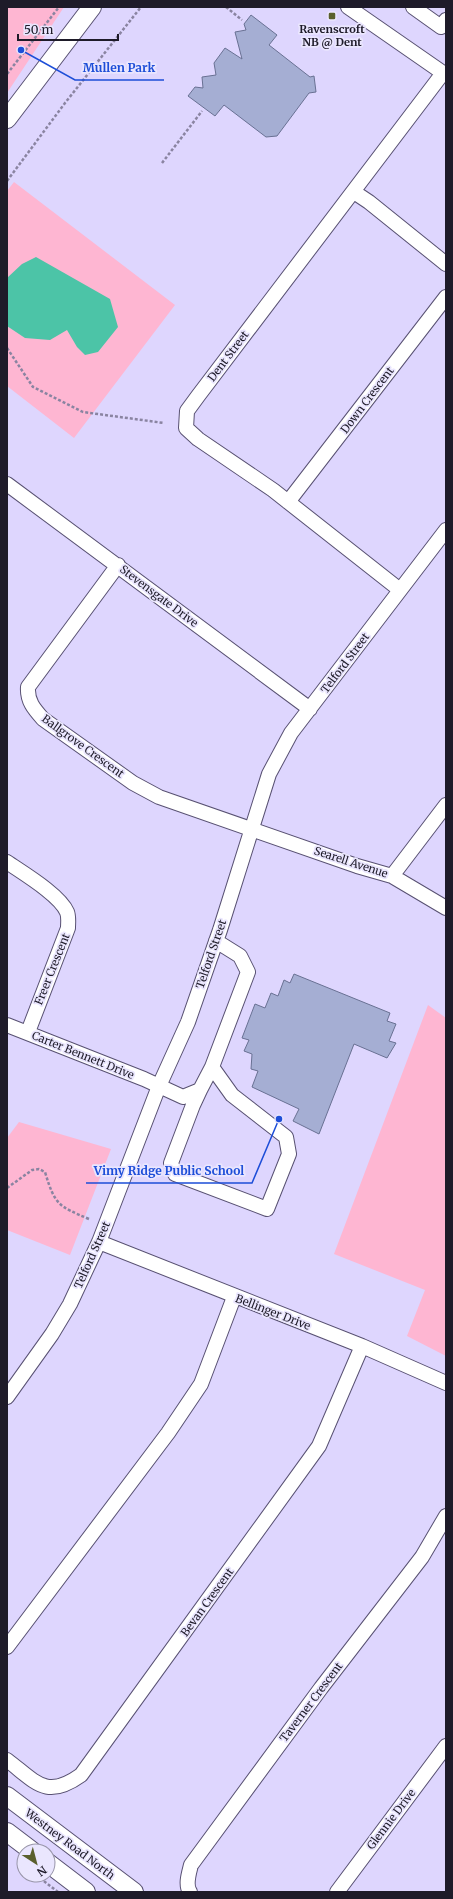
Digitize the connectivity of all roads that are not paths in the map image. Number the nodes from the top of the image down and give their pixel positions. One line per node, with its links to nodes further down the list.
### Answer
1 (92, 7): 6 (main road)
2 (348, 7): 5 (street)
3 (414, 7): 4 (street)
4 (446, 20)
5 (444, 74): 7 (street, Dent Street)
6 (7, 119)
7 (354, 192): 8 (street); 11 (street, Dent Street)
8 (446, 264)
9 (446, 297): 11 (street, Down Crescent)
10 (7, 484): 13 (street, Stevensgate Drive)
11 (288, 502): 14 (street, Dent Street)
12 (446, 530): 14 (street, Telford Street)
13 (118, 565): 15 (street, Stevensgate Drive); 17 (street, Ballgrove Crescent)
14 (400, 590): 15 (street, Telford Street)
15 (310, 709): 17 (street, Telford Street)
16 (446, 805): 19 (street)
17 (251, 828): 19 (street, Searell Avenue); 21 (street, Telford Street)
18 (7, 862): 23 (street, Freer Crescent)
19 (392, 876): 20 (street, Searell Avenue)
20 (446, 908)
21 (216, 941): 24 (street); 25 (street, Telford Street)
22 (7, 1025): 23 (street, Carter Bennett Drive)
23 (28, 1032): 25 (street, Carter Bennett Drive)
24 (212, 1067): 26 (street); 26 (street)
25 (159, 1086): 26 (street, Carter Bennett Drive); 27 (street, Telford Street)
26 (200, 1090)
27 (98, 1242): 28 (street, Bellinger Drive); 31 (street, Telford Street)
28 (234, 1297): 29 (street, Bellinger Drive); 33 (street)
29 (362, 1346): 30 (street, Bellinger Drive); 35 (street, Bevan Crescent)
30 (446, 1383)
31 (7, 1397)
32 (446, 1516): 42 (street, Taverner Crescent)
33 (7, 1647)
34 (446, 1746): 43 (street, Glennie Drive)
35 (7, 1760)
36 (7, 1796): 41 (main road, Westney Road North)
37 (7, 1832): 38 (main road)
38 (21, 1843)
39 (56, 1869): 40 (main road)
40 (86, 1892)
41 (134, 1892)
42 (190, 1892)
43 (337, 1892)

